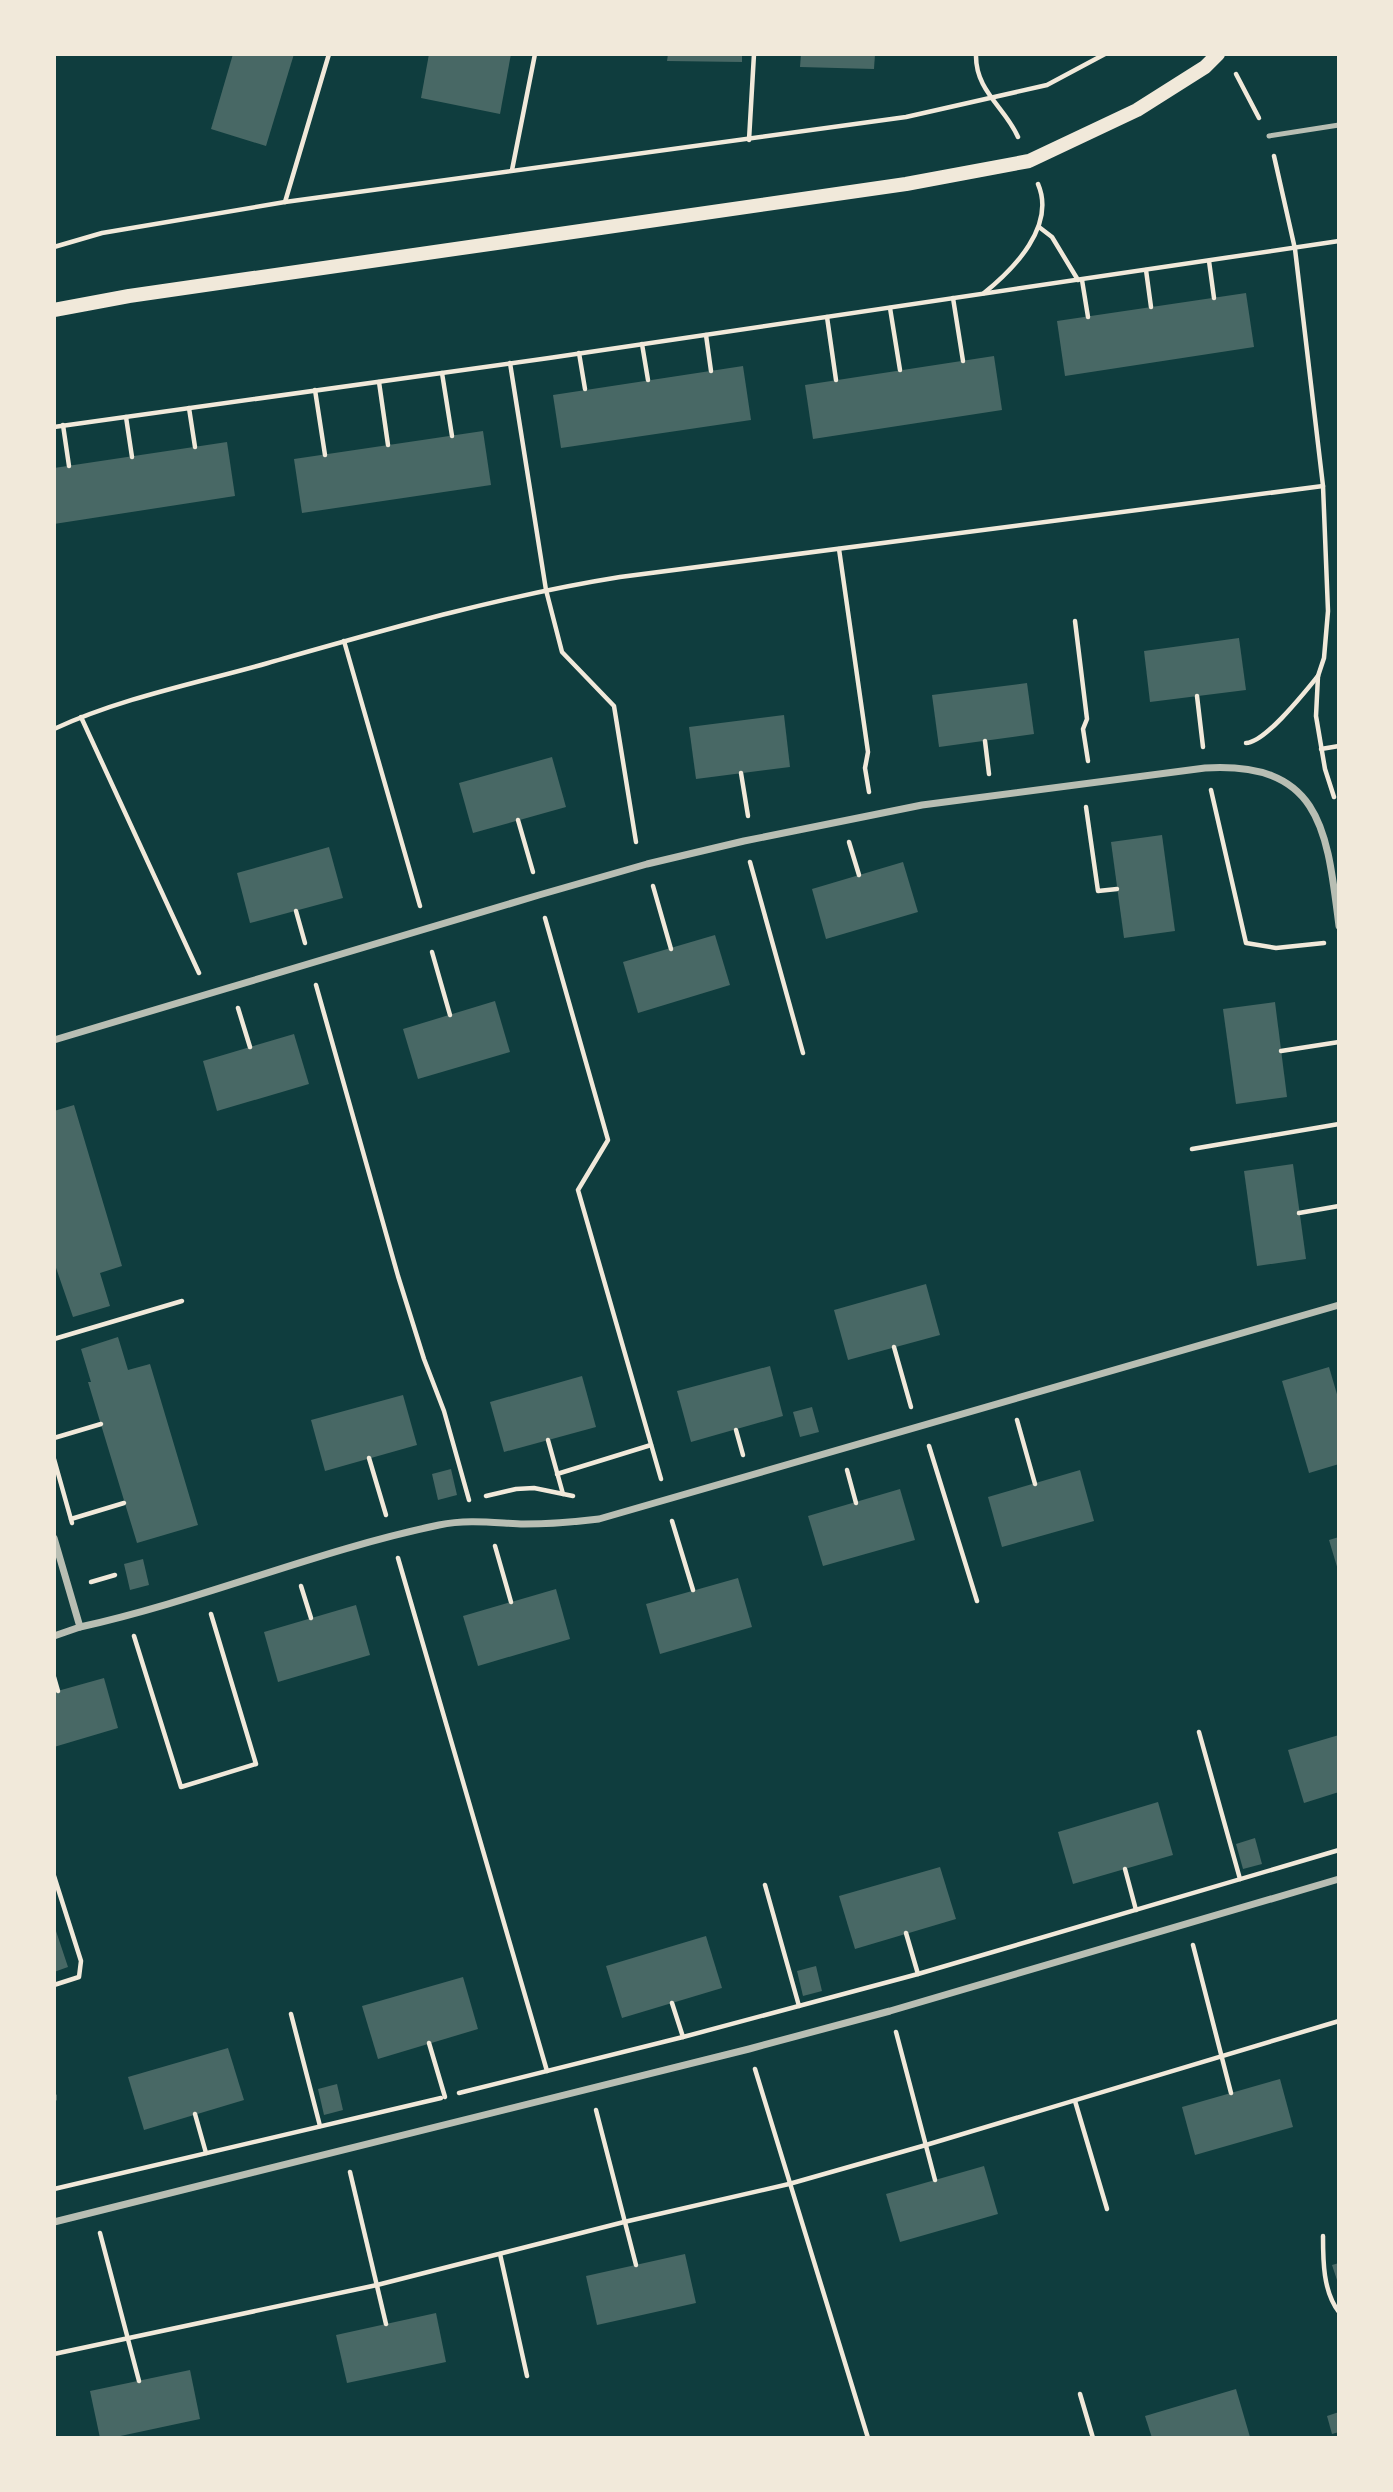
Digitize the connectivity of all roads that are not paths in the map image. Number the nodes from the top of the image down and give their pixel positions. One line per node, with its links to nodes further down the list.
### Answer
1 (1218, 54): 4 (main road)
2 (1339, 125): 3 (lane)
3 (1269, 136)
4 (54, 310)
5 (1339, 926): 6 (street)
6 (54, 1040)
7 (1339, 1305): 9 (street)
8 (54, 1538): 9 (street)
9 (80, 1627): 10 (street)
10 (54, 1636)
11 (1339, 1879): 12 (street)
12 (54, 2222)

